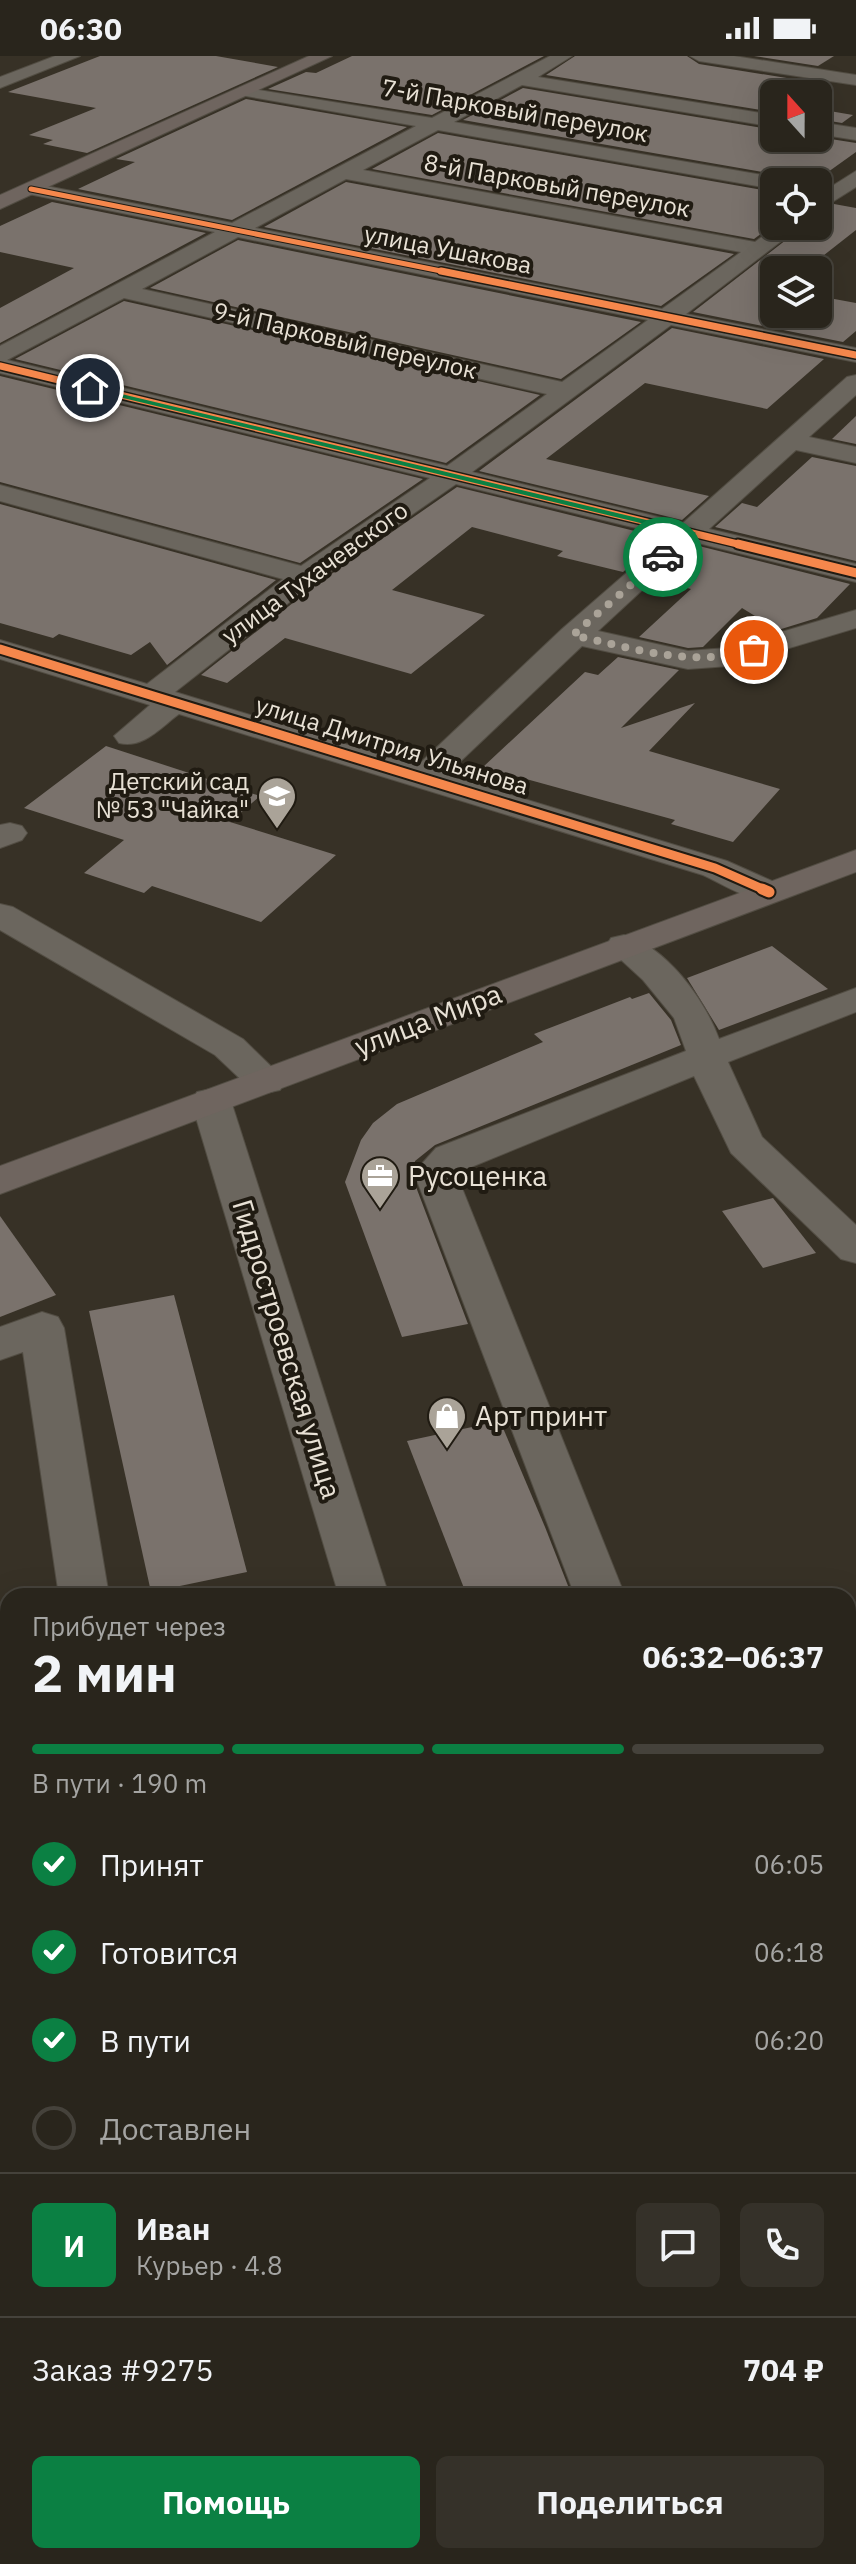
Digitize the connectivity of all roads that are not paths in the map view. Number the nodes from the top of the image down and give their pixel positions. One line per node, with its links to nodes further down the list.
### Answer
1 (71, 56): 7 (street)
2 (323, 56): 8 (main road)
3 (563, 56): 5 (street)
4 (699, 56): 6 (street)
5 (520, 79): 9 (street); 10 (street)
6 (856, 80)
7 (0, 83)
8 (246, 91): 10 (street, 7-й Парковый переулок); 17 (main road)
9 (760, 119)
10 (436, 124): 13 (street); 15 (street, 7-й Парковый переулок)
11 (832, 130): 12 (street)
12 (856, 134)
13 (344, 173): 22 (street); 24 (street, 8-й Парковый переулок)
14 (856, 177): 18 (street)
15 (760, 181)
16 (0, 183): 17 (main road)
17 (31, 189): 21 (main road); 22 (street, улица Ушакова)
18 (832, 191)
19 (832, 196): 20 (street)
20 (856, 197)
21 (0, 203)
22 (234, 229): 25 (street); 26 (street, улица Ушакова)
23 (772, 240): 24 (street, улица Тухачевского)
24 (760, 249): 26 (street, улица Тухачевского)
25 (122, 291): 27 (street); 31 (street, 9-й Парковый переулок)
26 (665, 316): 28 (street, улица Ушакова); 31 (street, улица Тухачевского)
27 (0, 355)
28 (856, 355)
29 (0, 366): 34 (street)
30 (856, 382): 32 (street)
31 (568, 391): 34 (street, улица Тухачевского)
32 (790, 441): 33 (street); 36 (street)
33 (856, 455)
34 (452, 475): 36 (street); 38 (street, улица Тухачевского)
35 (0, 493): 38 (street)
36 (692, 533): 37 (street); 40 (street)
37 (856, 573)
38 (305, 576): 42 (street, улица Тухачевского)
39 (856, 619): 40 (street)
40 (573, 635): 44 (street)
41 (0, 649): 42 (street, улица Дмитрия Ульянова)
42 (163, 699): 43 (street, улица Тухачевского); 44 (street, улица Дмитрия Ульянова)
43 (130, 736)
44 (423, 779): 46 (street, улица Дмитрия Ульянова)
45 (856, 860): 46 (main road, улица Мира)
46 (769, 892): 48 (main road, улица Мира)
47 (0, 915): 51 (street)
48 (624, 946): 50 (street); 51 (main road, улица Мира)
49 (856, 999): 50 (street)
50 (707, 1057): 54 (street); 58 (street)
51 (266, 1081): 52 (main road, улица Мира)
52 (211, 1101): 53 (main road, улица Мира); 57 (street, Гидростроевская улица)
53 (0, 1181)
54 (856, 1249)
55 (0, 1344): 56 (street)
56 (83, 1588)
57 (362, 1588)
58 (597, 1588)

